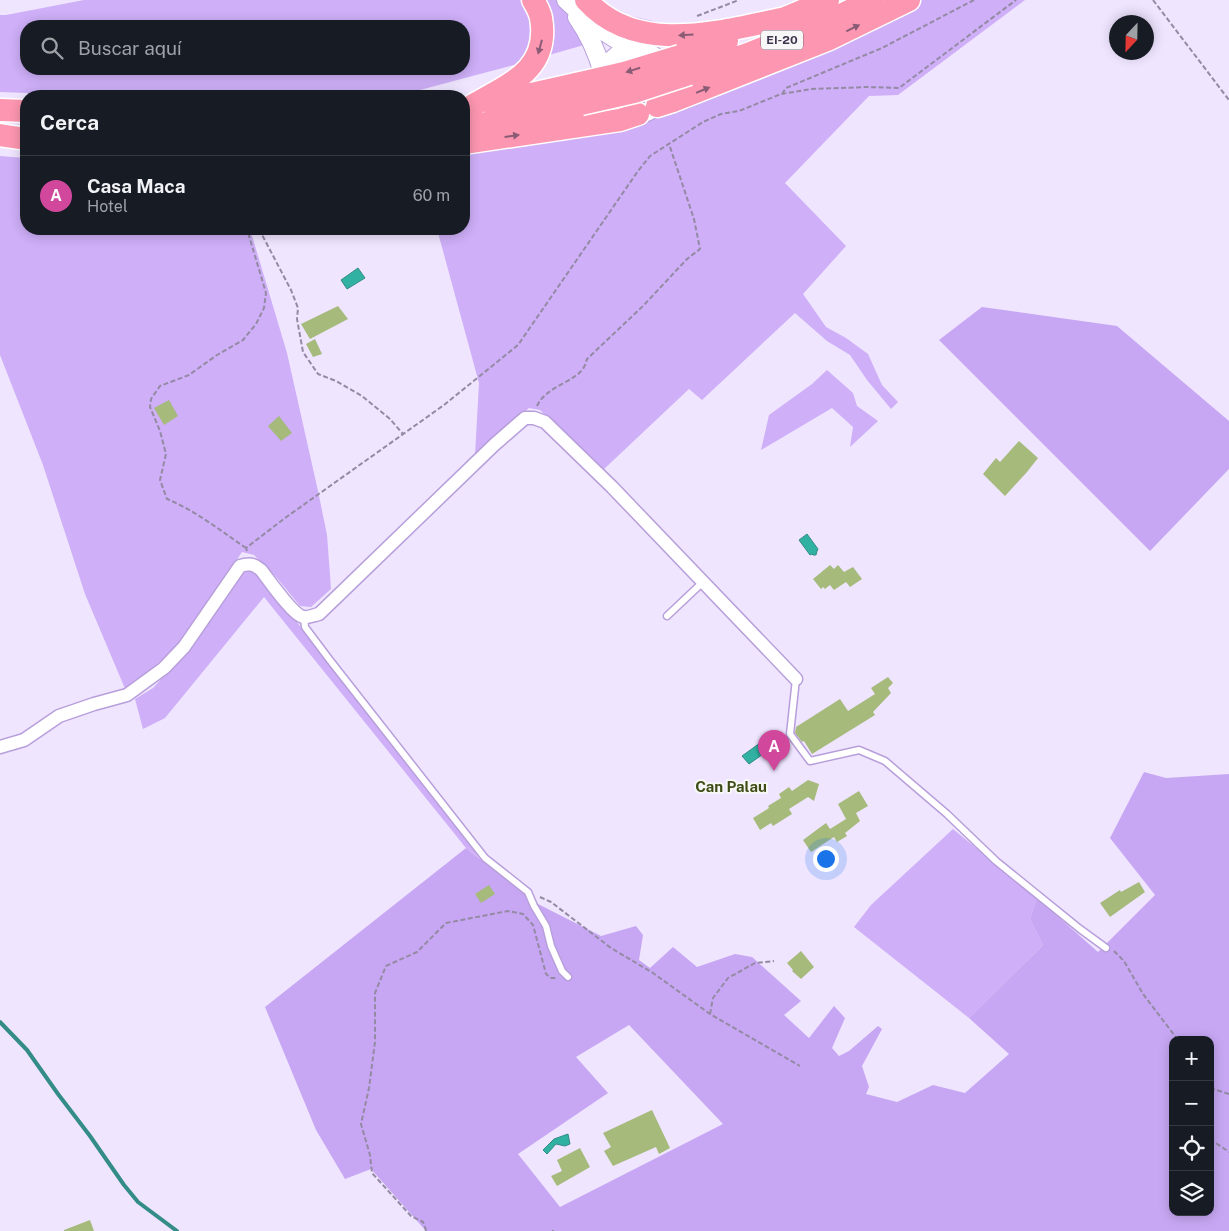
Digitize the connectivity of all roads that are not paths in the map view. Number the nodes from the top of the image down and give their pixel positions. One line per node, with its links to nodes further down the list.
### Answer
1 (533, 0): 11 (highway, one-way to 11)
2 (573, 0): 6 (highway, one-way to 2); 7 (street); 9 (street)
3 (828, 0): 6 (highway, EI-20)
4 (872, 0): 8 (highway, EI-20)
5 (909, 0): 14 (highway, one-way to 5)
6 (786, 18): 8 (highway, EI-20)
7 (632, 49): 9 (street); 14 (street)
8 (684, 65): 10 (highway, EI-20, bridge)
9 (603, 73): 14 (street)
10 (578, 94): 12 (highway, EI-20); 16 (highway, EI-20)
11 (470, 104)
12 (470, 105)
13 (0, 110): 15 (highway)
14 (648, 110): 19 (highway, one-way to 14)
15 (20, 112)
16 (470, 126)
17 (0, 135): 18 (highway)
18 (20, 137)
19 (470, 142)
20 (703, 582): 21 (lane); 22 (street); 23 (street)
21 (667, 616)
22 (304, 617): 24 (street); 26 (lane)
23 (796, 679): 25 (lane)
24 (0, 747)
25 (1106, 948)
26 (568, 977)

